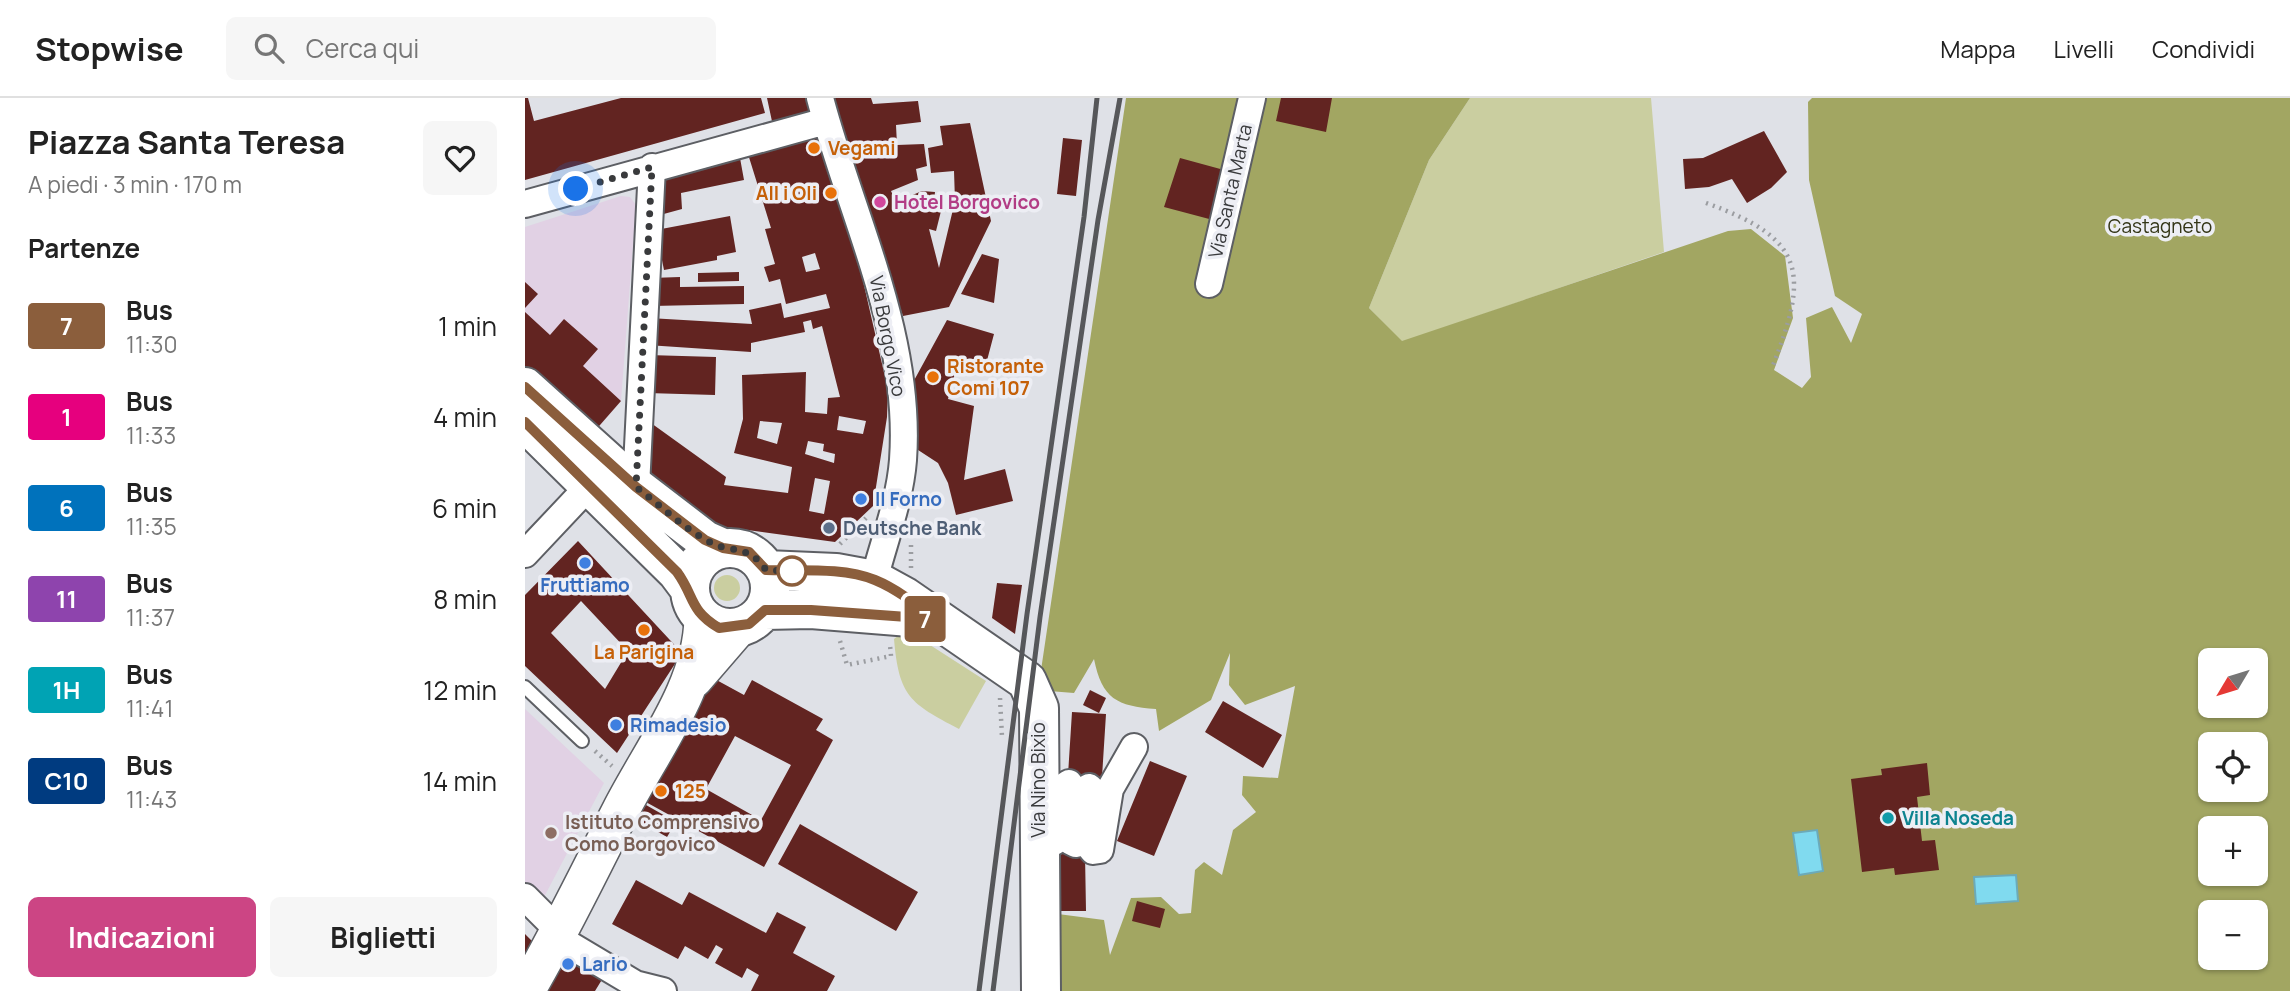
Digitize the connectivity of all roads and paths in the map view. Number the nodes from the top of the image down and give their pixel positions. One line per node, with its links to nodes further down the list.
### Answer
1 (1252, 98): 6 (street, Via Santa Marta)
2 (823, 110): 3 (street); 15 (street, Via Borgo Vico)
3 (652, 167): 5 (street); 11 (street)
4 (1706, 203): 7 (path)
5 (525, 204)
6 (1209, 284)
7 (1772, 368)
8 (525, 387): 11 (main road)
9 (525, 422): 10 (main road)
10 (590, 485): 13 (street); 16 (main road)
11 (636, 487): 12 (main road)
12 (723, 548): 14 (main road); 16 (main road)
13 (525, 554)
14 (766, 570): 15 (main road, Via Nino Bixio); 16 (main road)
15 (874, 580): 17 (street, Via Borgo Vico); 18 (main road, Via Nino Bixio)
16 (724, 611): 17 (main road); 22 (main road)
17 (856, 612): 18 (main road)
18 (935, 619): 23 (main road, Via Nino Bixio)
19 (525, 687): 20 (lane)
20 (582, 741): 22 (path)
21 (1134, 747): 23 (street)
22 (634, 785): 24 (main road)
23 (1038, 841): 27 (main road, Via Nino Bixio)
24 (545, 918): 25 (main road); 26 (street)
25 (526, 991)
26 (663, 991)
27 (1041, 991)

